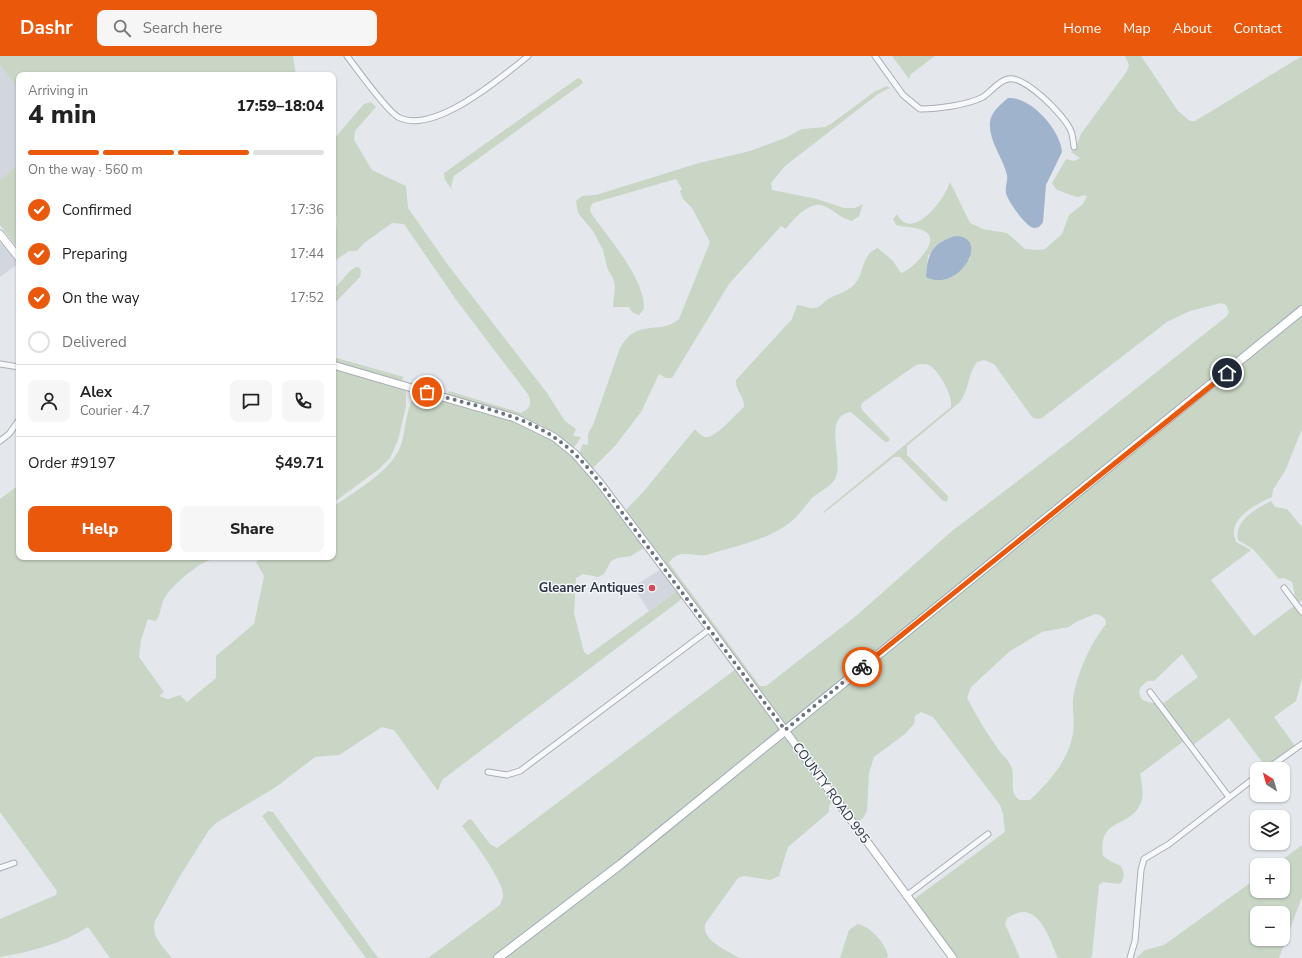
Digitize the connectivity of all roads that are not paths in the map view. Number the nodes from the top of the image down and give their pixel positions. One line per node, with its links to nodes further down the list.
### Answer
1 (347, 56): 2 (street)
2 (528, 56)
3 (875, 56): 4 (street)
4 (1074, 147)
5 (0, 234): 6 (street)
6 (16, 254)
7 (1302, 310): 17 (main road)
8 (0, 364): 10 (street)
9 (336, 366): 15 (street, COUNTY ROAD 995)
10 (16, 367)
11 (16, 424): 12 (street)
12 (0, 442)
13 (1284, 588): 14 (street)
14 (1302, 612)
15 (710, 629): 17 (street, COUNTY ROAD 995); 20 (street)
16 (1150, 692): 22 (street)
17 (785, 730): 26 (street, COUNTY ROAD 995); 27 (main road)
18 (1302, 744): 19 (street)
19 (1277, 762)
20 (488, 772)
21 (1250, 781): 22 (street)
22 (1229, 797): 29 (street)
23 (988, 834): 26 (street)
24 (14, 863): 25 (street)
25 (0, 868)
26 (906, 896): 28 (street, COUNTY ROAD 995)
27 (498, 958)
28 (953, 958)
29 (1130, 958)

